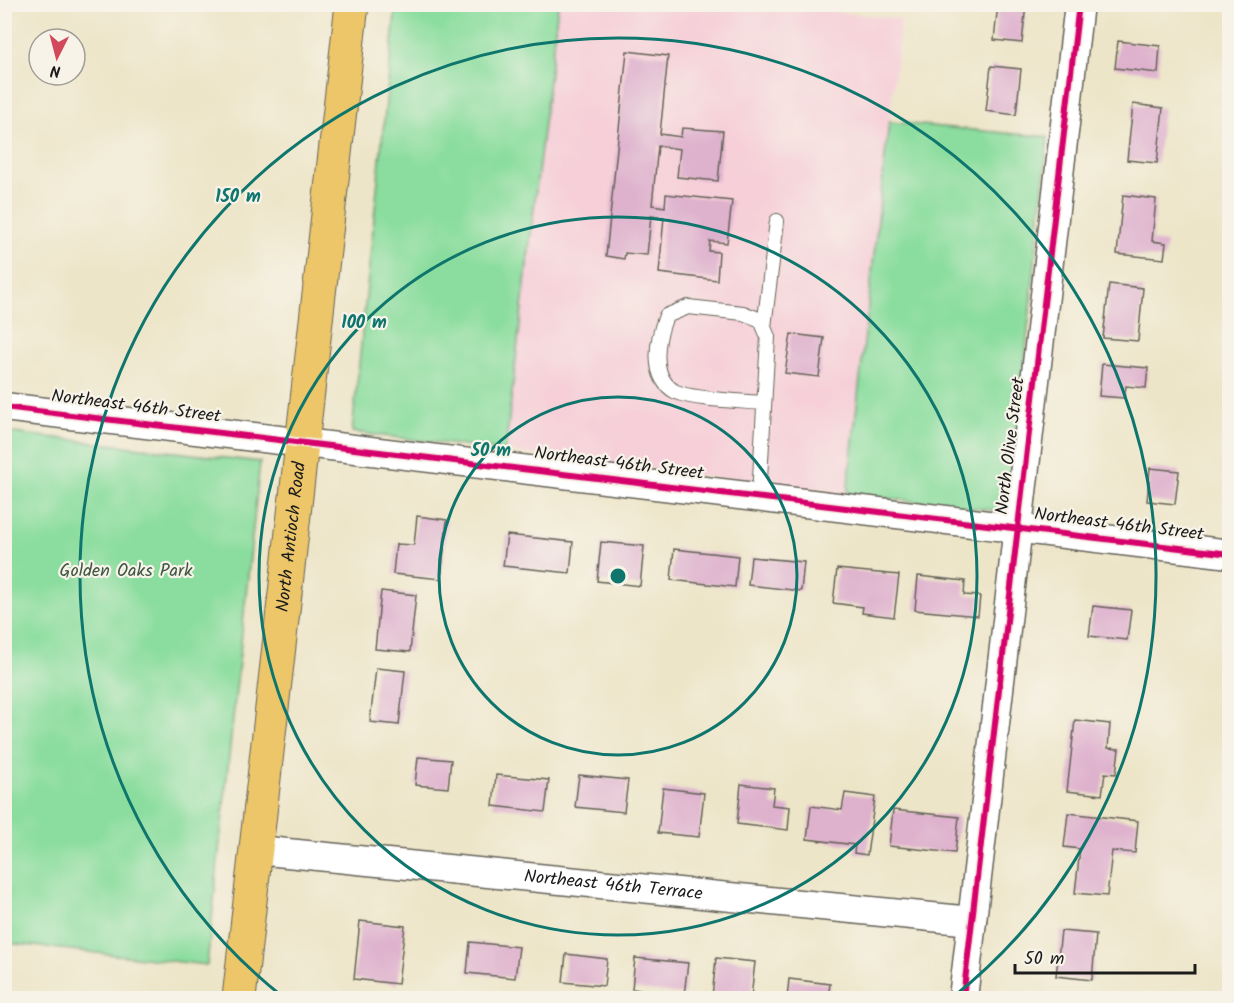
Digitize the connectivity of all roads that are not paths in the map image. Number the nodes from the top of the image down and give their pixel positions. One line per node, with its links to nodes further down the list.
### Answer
1 (352, 4): 7 (main road, North Antioch Road)
2 (1079, 4): 9 (street, North Olive Street)
3 (777, 221): 4 (lane)
4 (764, 327): 5 (lane); 5 (lane)
5 (764, 404): 8 (lane)
6 (4, 407): 7 (street, Northeast 46th Street)
7 (303, 441): 8 (street, Northeast 46th Street); 11 (main road, North Antioch Road)
8 (759, 496): 9 (street, Northeast 46th Street)
9 (1017, 528): 10 (street, Northeast 46th Street); 12 (street, North Olive Street)
10 (1230, 554)
11 (257, 850): 12 (street, Northeast 46th Terrace); 13 (main road, North Antioch Road)
12 (972, 921): 14 (street, North Olive Street)
13 (239, 999)
14 (963, 999)

